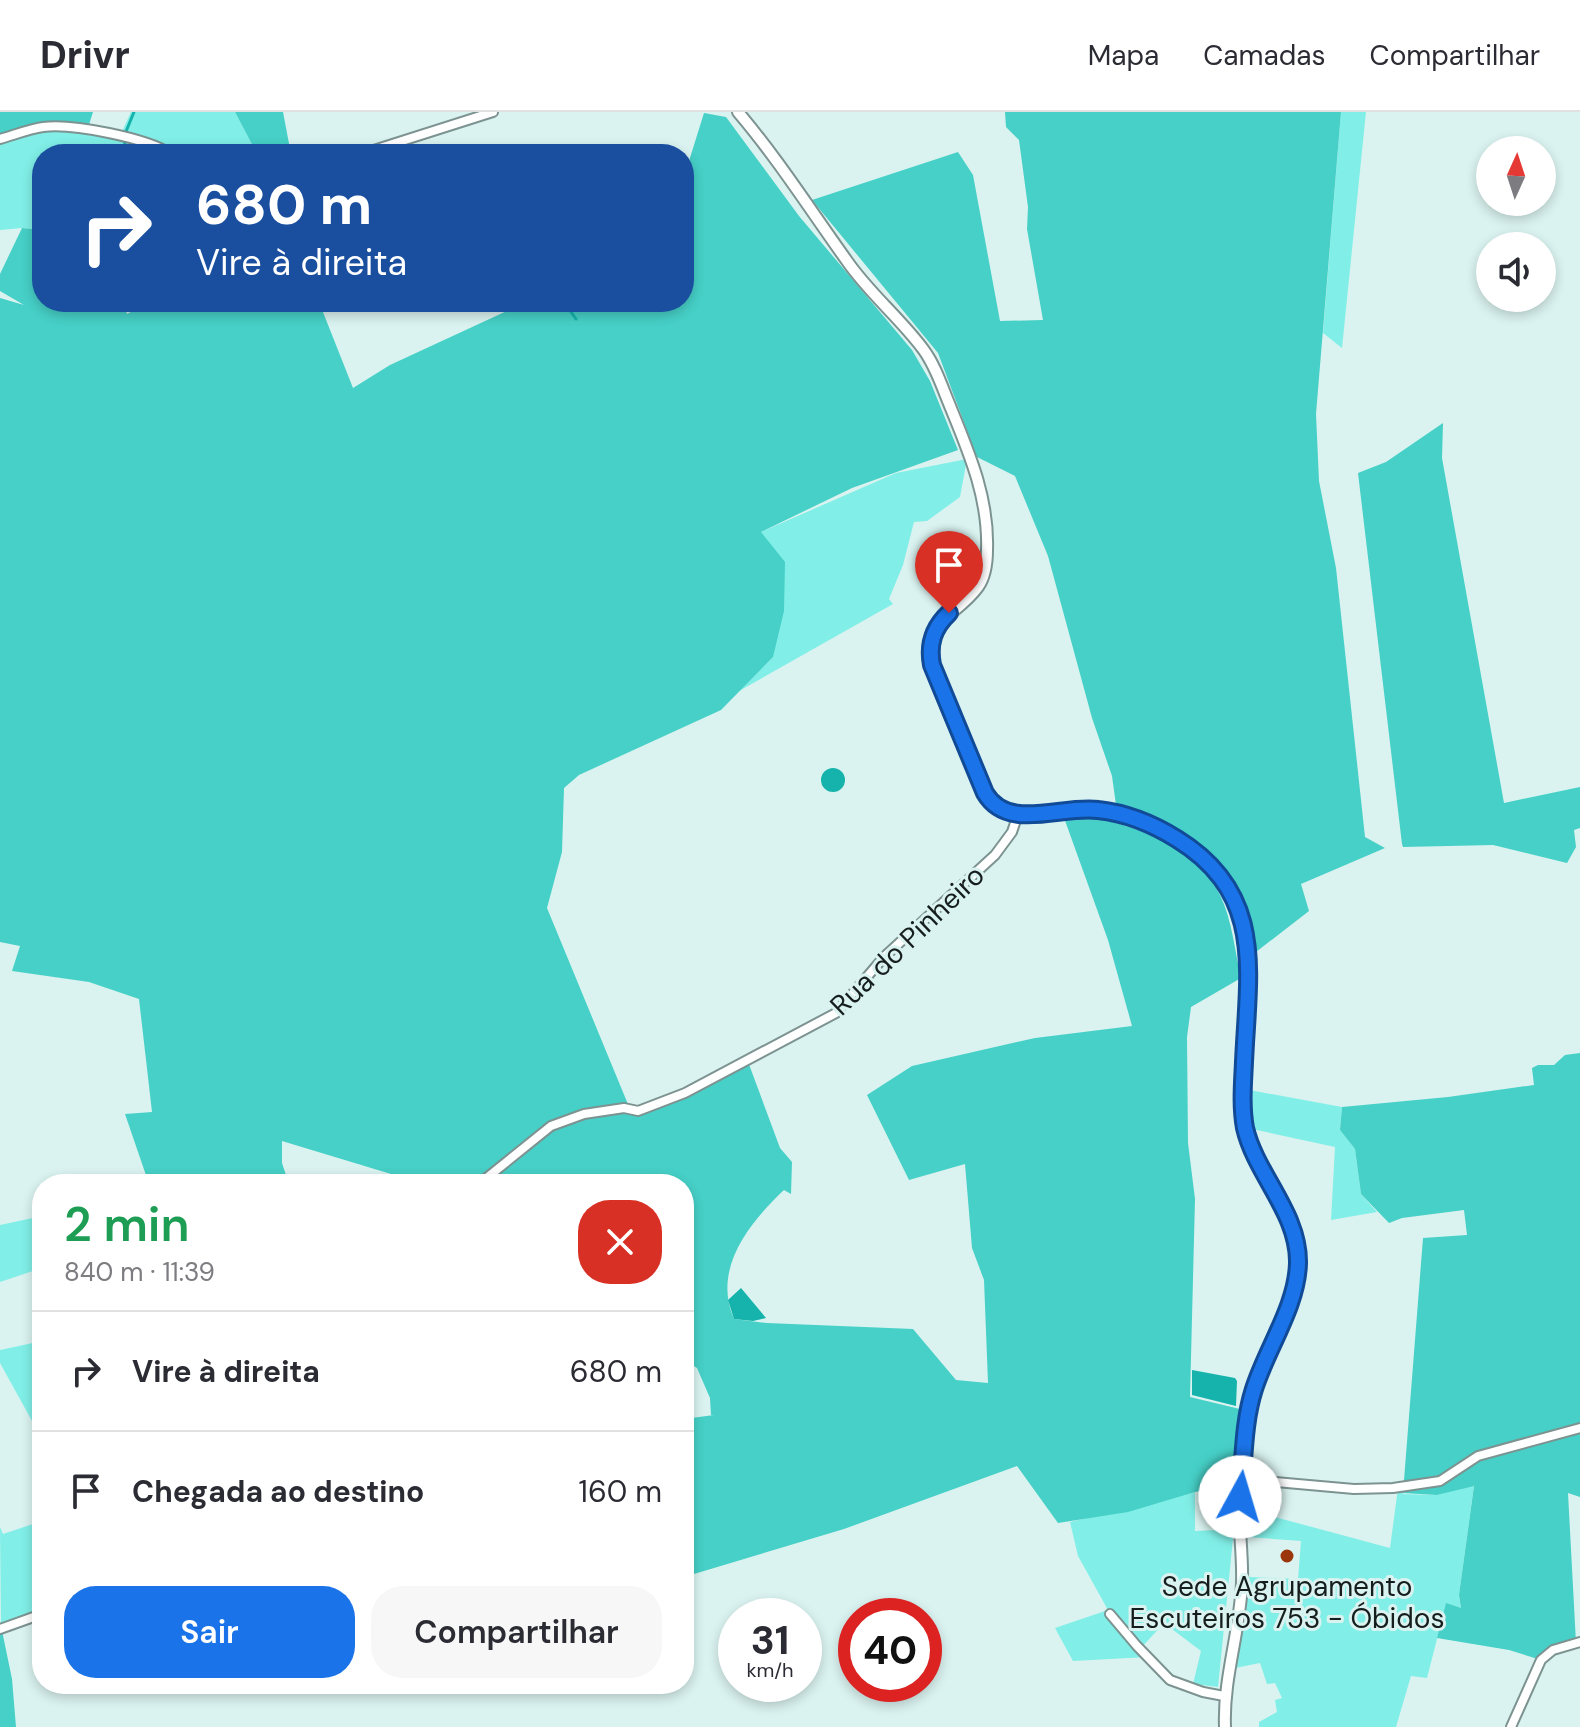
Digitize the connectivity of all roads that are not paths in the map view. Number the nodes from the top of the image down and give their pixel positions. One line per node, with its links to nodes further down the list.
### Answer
1 (493, 112): 5 (street)
2 (738, 112): 6 (street)
3 (0, 139): 4 (street)
4 (152, 144)
5 (392, 144)
6 (1018, 814): 7 (street, Rua do Pinheiro); 9 (street)
7 (491, 1174)
8 (1580, 1428): 9 (street)
9 (1242, 1479): 14 (street)
10 (1110, 1614): 14 (street)
11 (32, 1617): 12 (street)
12 (1, 1625)
13 (1580, 1642): 16 (street)
14 (1224, 1696): 15 (street)
15 (1225, 1727)
16 (1511, 1727)

